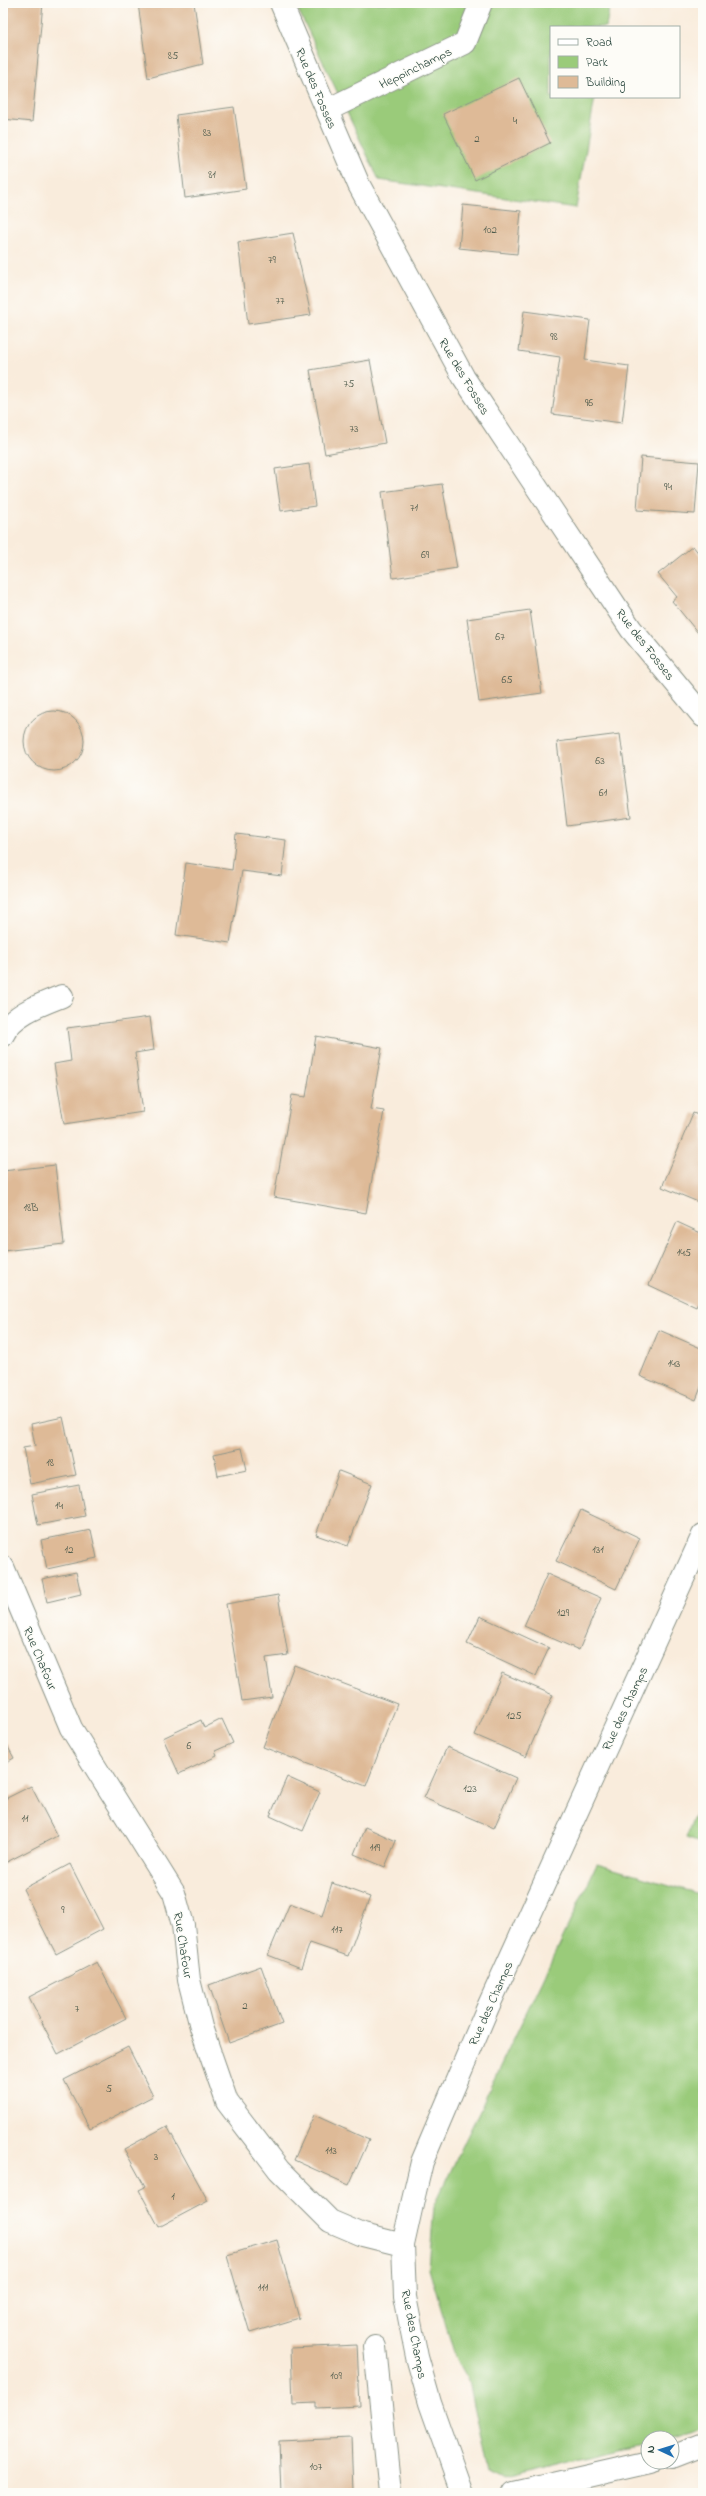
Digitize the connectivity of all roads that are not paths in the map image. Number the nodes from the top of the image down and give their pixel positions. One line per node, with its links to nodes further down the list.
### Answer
1 (280, 3): 3 (street, Rue des Fosses)
2 (480, 3): 3 (street, Heppinchamps)
3 (327, 110): 4 (street, Rue des Fosses)
4 (703, 716)
5 (62, 996): 6 (street)
6 (3, 1035)
7 (703, 1535): 9 (street, Rue des Champs)
8 (3, 1567): 9 (street, Rue Chafour)
9 (403, 2245): 15 (street, Rue des Champs)
10 (375, 2347): 14 (street)
11 (703, 2445): 12 (street)
12 (680, 2454)
13 (640, 2464): 16 (street)
14 (390, 2493)
15 (462, 2493)
16 (514, 2493)

